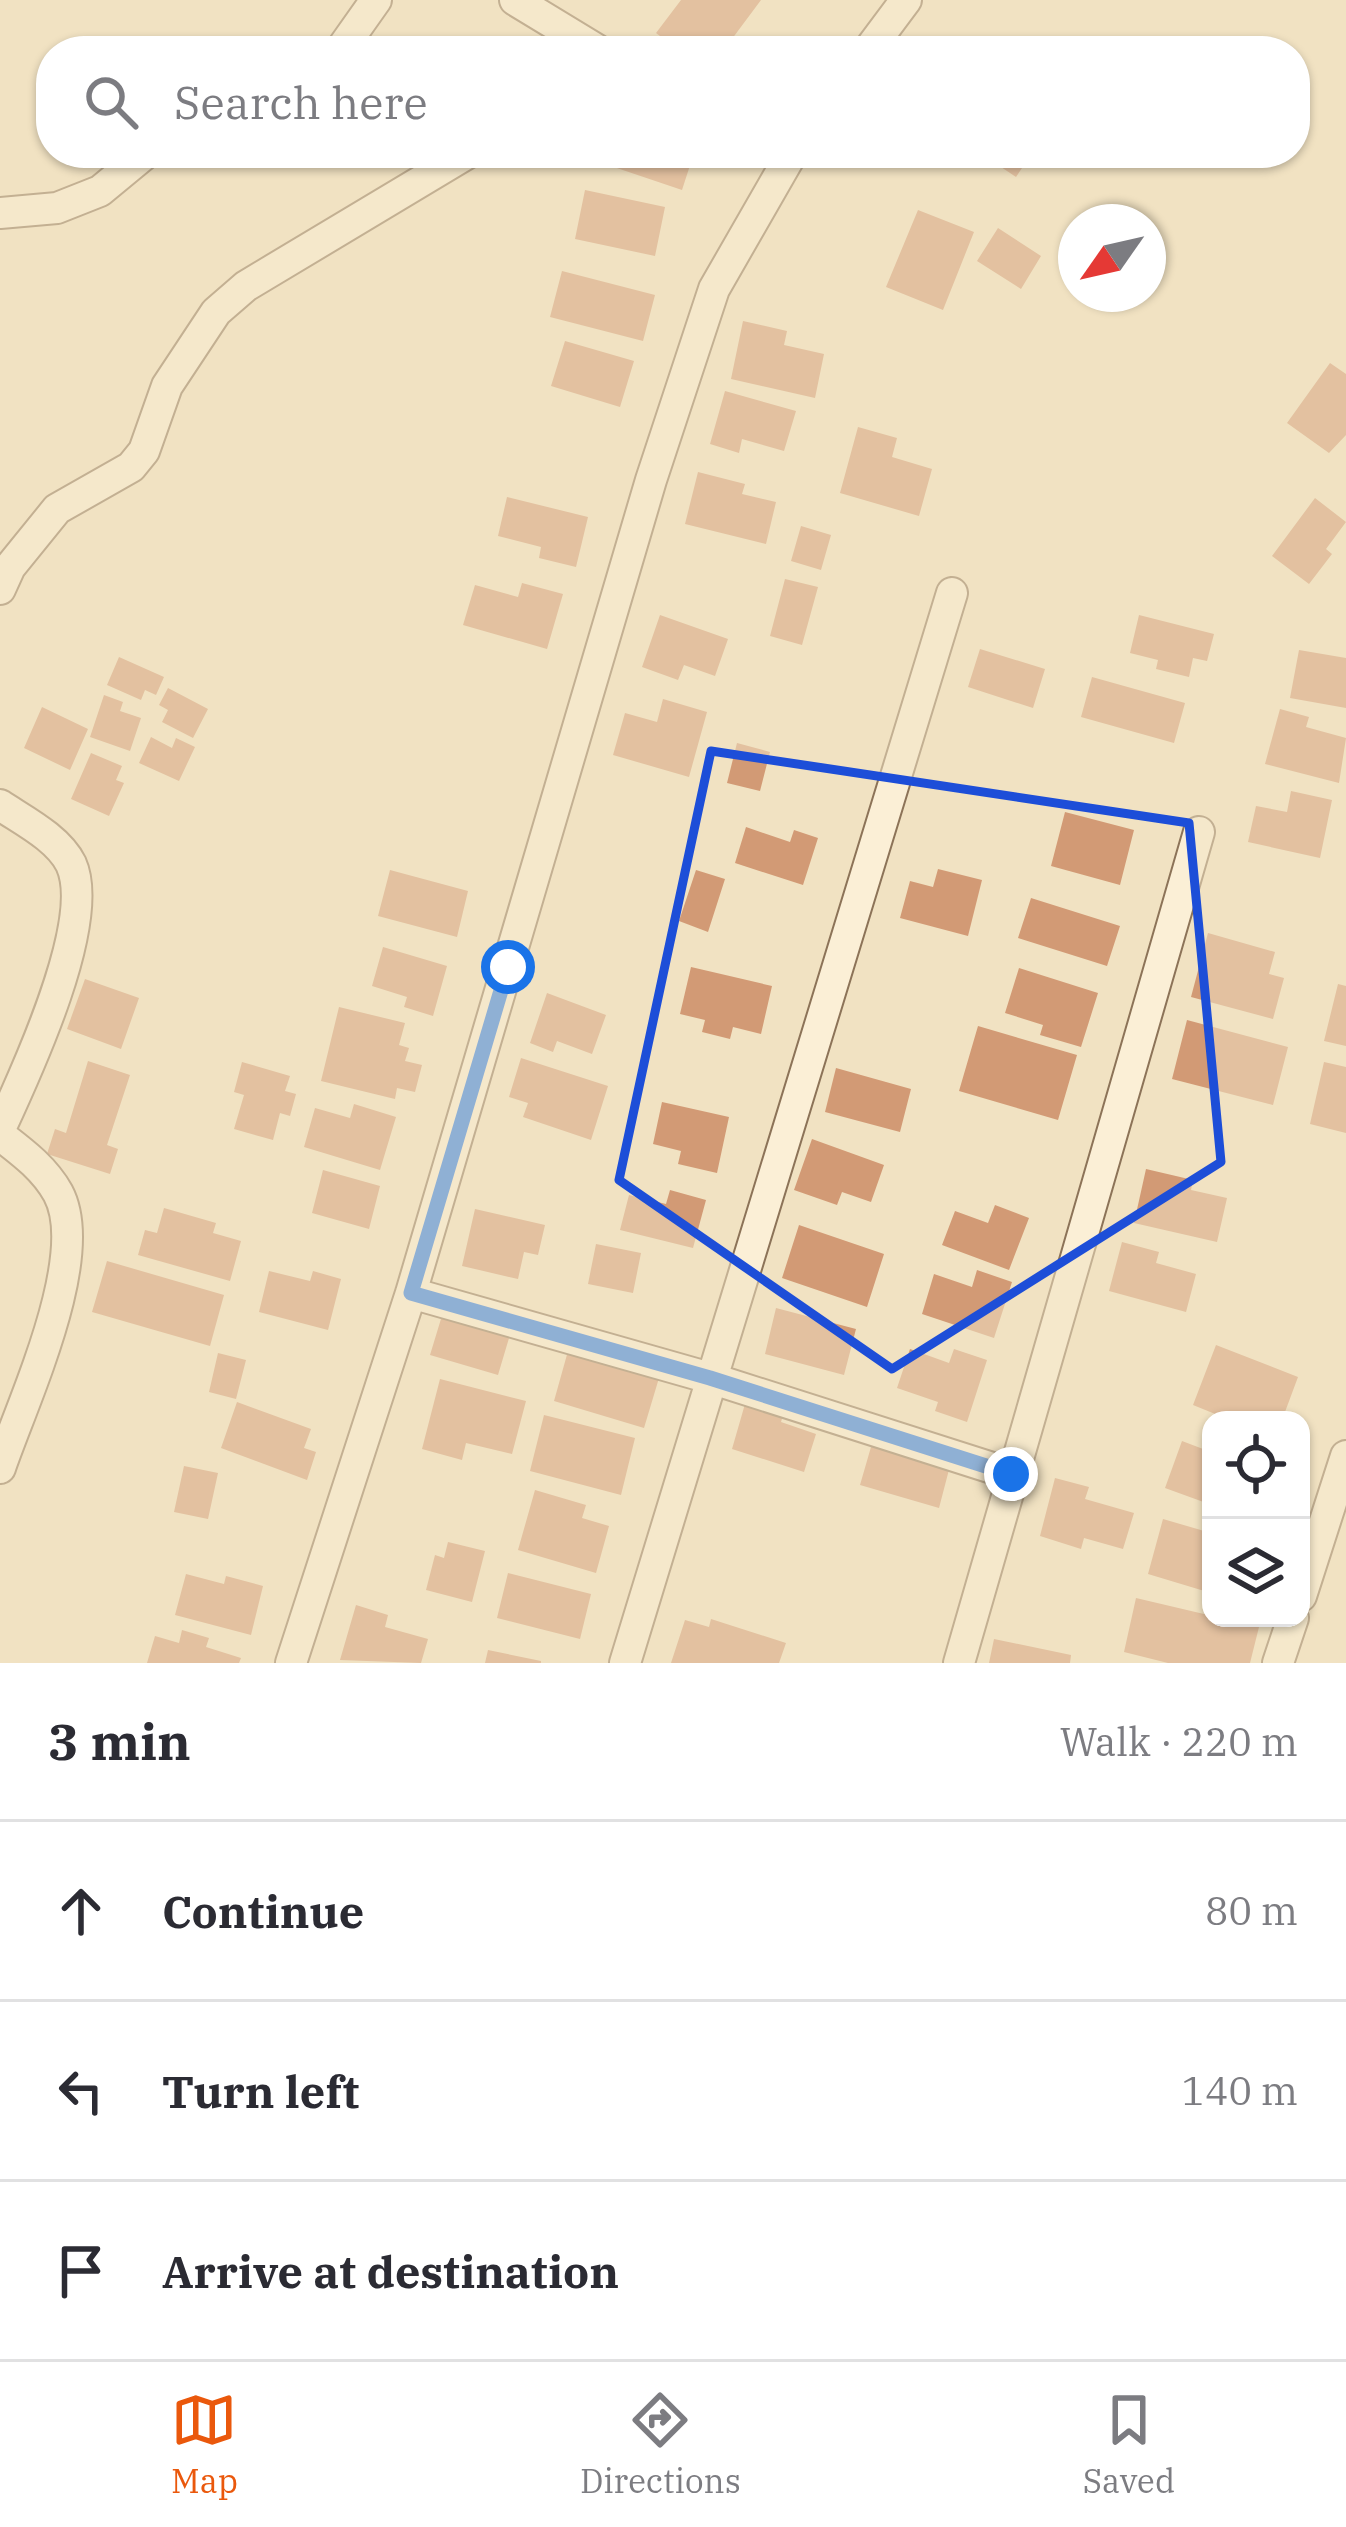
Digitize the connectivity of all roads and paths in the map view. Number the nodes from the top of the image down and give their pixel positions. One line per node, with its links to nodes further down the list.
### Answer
1 (376, 0): 4 (street)
2 (515, 0): 5 (street)
3 (907, 0): 6 (street)
4 (351, 36)
5 (574, 36)
6 (879, 36)
7 (128, 168): 10 (street)
8 (443, 168): 11 (street)
9 (777, 168): 16 (street)
10 (0, 213)
11 (3, 565)
12 (952, 593): 17 (street)
13 (0, 805): 15 (street)
14 (1199, 832): 20 (street)
15 (0, 1132): 19 (street)
16 (411, 1293): 17 (street); 23 (street)
17 (710, 1378): 20 (street); 24 (street)
18 (1346, 1456): 21 (street)
19 (0, 1468)
20 (1011, 1474): 25 (street)
21 (1310, 1568)
22 (1290, 1627): 26 (street)
23 (291, 1663)
24 (626, 1663)
25 (959, 1663)
26 (1277, 1663)

